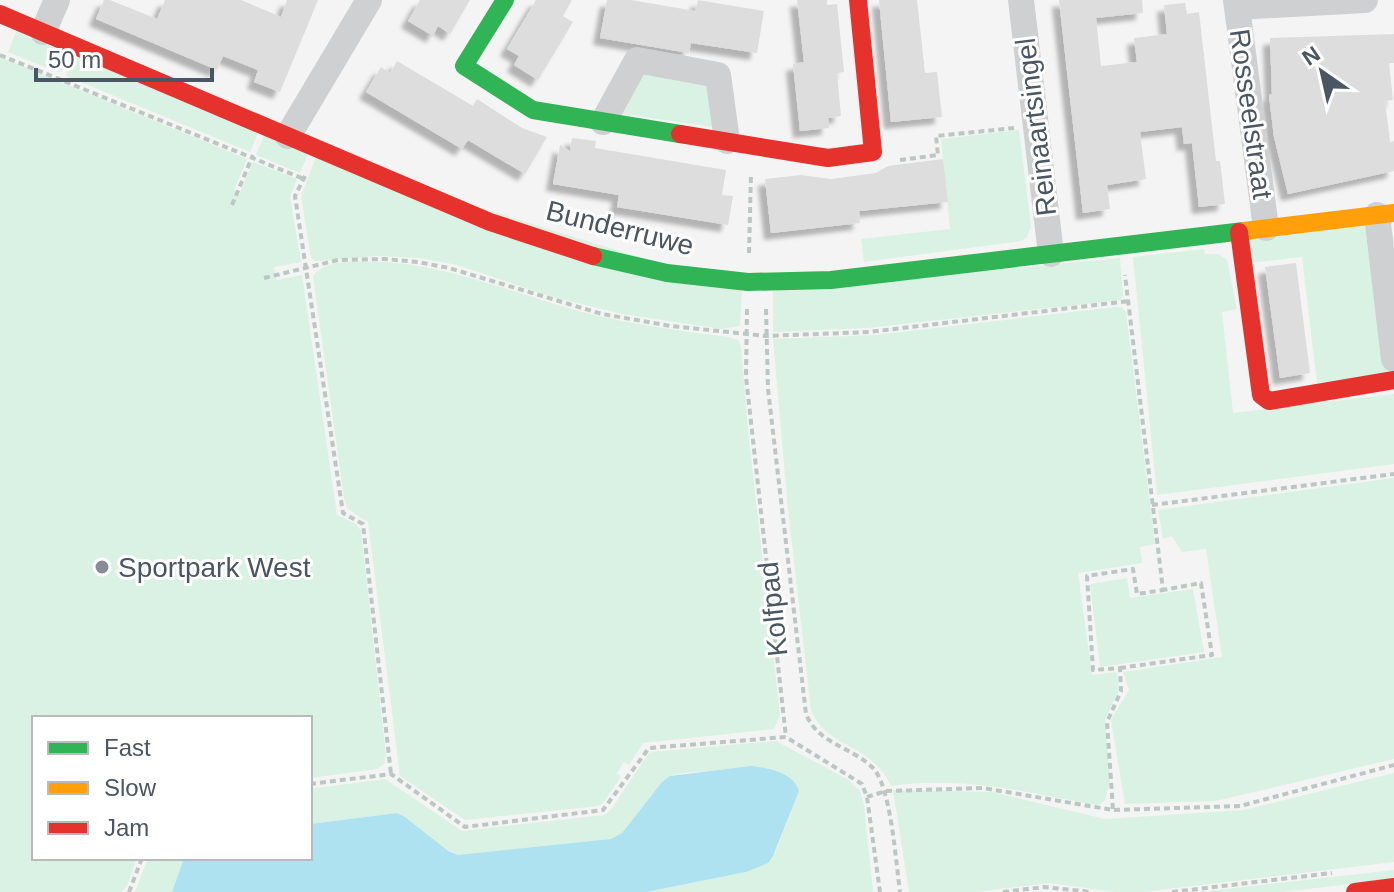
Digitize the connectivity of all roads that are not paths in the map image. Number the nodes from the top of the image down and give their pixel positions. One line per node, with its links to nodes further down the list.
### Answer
1 (57, 0): 9 (street)
2 (369, 0): 11 (street)
3 (505, 0): 10 (street)
4 (858, 0): 12 (street)
5 (1021, 0): 16 (street, Reinaartsingel)
6 (1365, 0): 7 (street)
7 (1236, 4): 14 (street, Rosseelstraat)
8 (0, 14): 9 (street, Bunderruwe)
9 (43, 32): 11 (street, Bunderruwe)
10 (603, 122): 12 (street); 12 (street)
11 (277, 131): 16 (street, Bunderruwe)
12 (739, 144)
13 (1386, 214): 14 (street, Bunderruwe); 17 (street)
14 (1266, 228): 15 (street, Bunderruwe)
15 (1239, 232): 16 (street, Bunderruwe); 18 (street)
16 (1051, 254)
17 (1394, 359)
18 (1394, 380)
19 (1394, 887): 20 (street)
20 (1355, 892)

